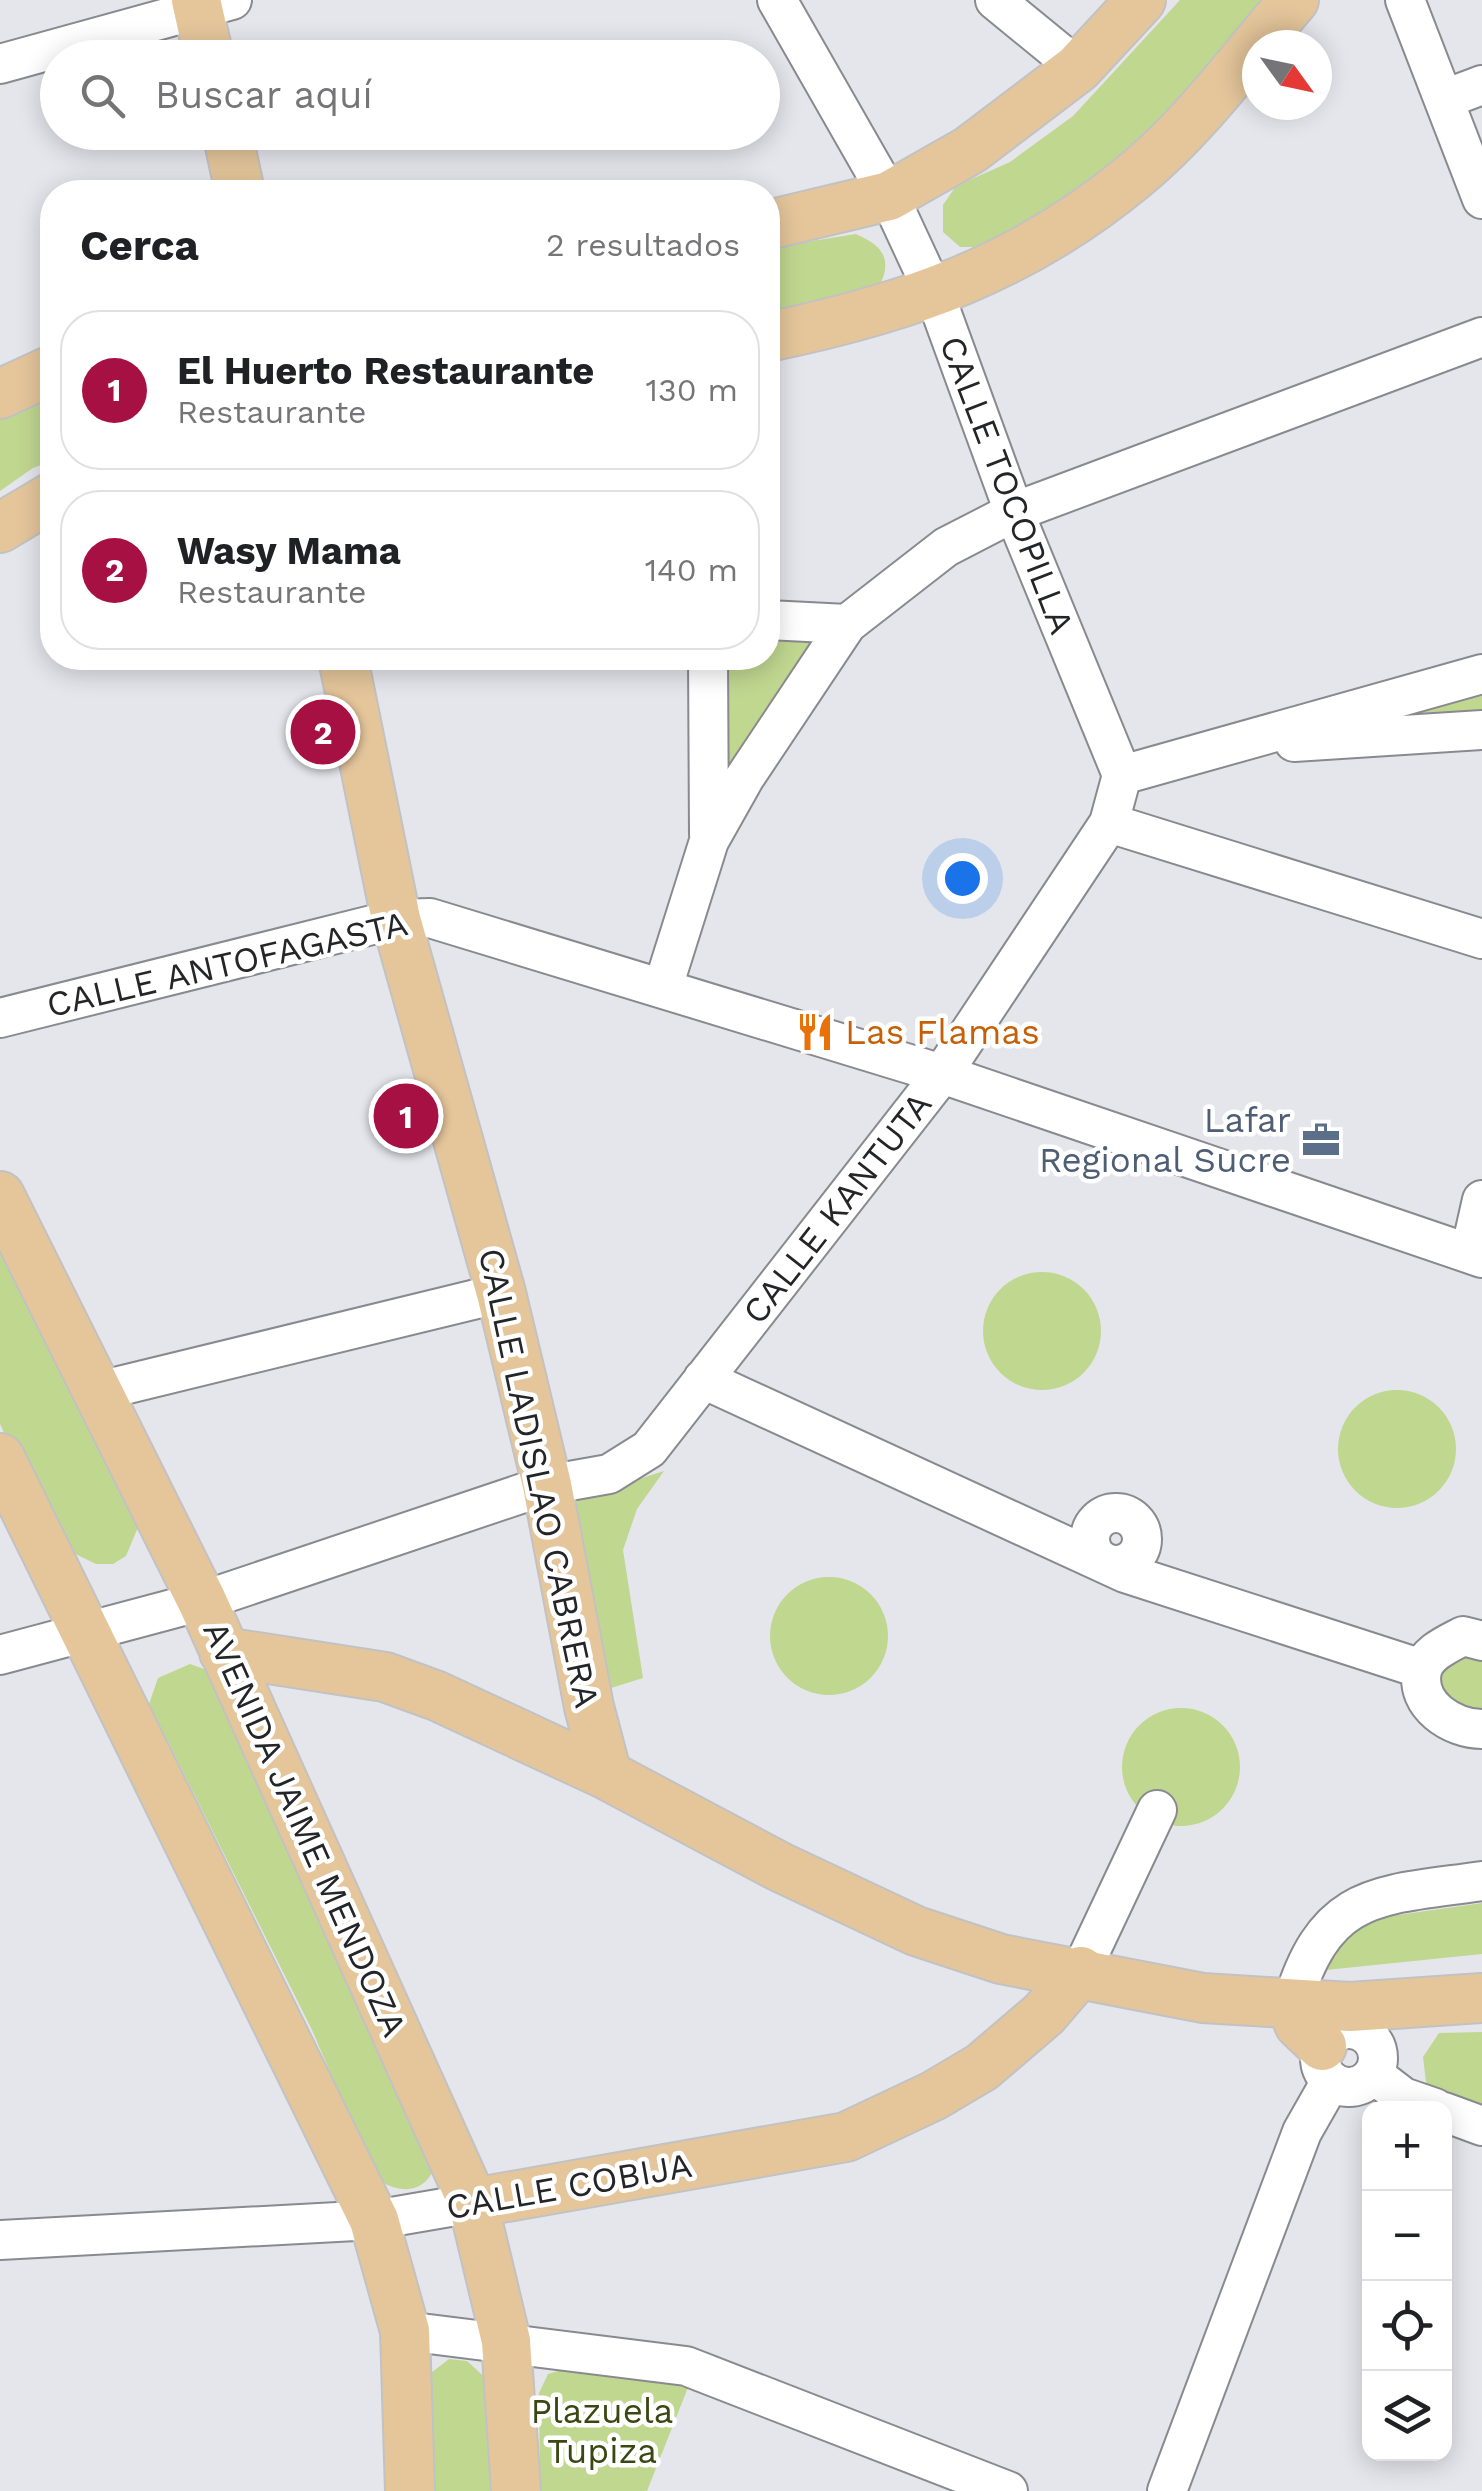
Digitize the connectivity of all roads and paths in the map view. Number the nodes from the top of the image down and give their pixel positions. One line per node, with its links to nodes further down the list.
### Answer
1 (778, 0): 16 (street, CALLE TOCOPILLA)
2 (995, 0): 11 (street)
3 (1141, 0): 11 (main road)
4 (1294, 0): 19 (main road)
5 (1404, 0): 13 (street)
6 (209, 3): 7 (street); 8 (main road)
7 (82, 40)
8 (210, 40)
9 (40, 52): 10 (street)
10 (0, 64)
11 (1078, 68): 16 (main road)
12 (1482, 85): 13 (street)
13 (1445, 99): 17 (street)
14 (231, 150): 15 (main road)
15 (237, 180)
16 (889, 196): 18 (main road); 19 (street, CALLE TOCOPILLA)
17 (1482, 199)
18 (780, 222)
19 (934, 295): 20 (main road); 25 (street, CALLE TOCOPILLA)
20 (780, 334)
21 (1482, 337): 25 (street)
22 (40, 376): 23 (main road)
23 (0, 394)
24 (40, 504): 26 (main road)
25 (1014, 512): 28 (street); 34 (street, CALLE TOCOPILLA)
26 (0, 528)
27 (780, 621): 28 (street)
28 (847, 624): 36 (street)
29 (345, 670): 37 (main road, CALLE LADISLAO CABRERA)
30 (708, 670): 36 (street)
31 (1482, 674): 33 (street)
32 (1482, 730): 33 (street)
33 (1217, 746): 34 (street)
34 (1122, 775): 35 (street, CALLE KANTUTA)
35 (1109, 824): 38 (street); 41 (street, CALLE KANTUTA)
36 (709, 842): 39 (street)
37 (396, 919): 39 (street, CALLE ANTOFAGASTA); 40 (street, CALLE ANTOFAGASTA); 45 (main road, CALLE LADISLAO CABRERA)
38 (1482, 939)
39 (663, 987): 41 (street, CALLE ANTOFAGASTA)
40 (0, 1018)
41 (942, 1074): 44 (street, CALLE ANTOFAGASTA); 46 (street, CALLE KANTUTA)
42 (0, 1196): 47 (main road, AVENIDA JAIME MENDOZA)
43 (1482, 1200): 44 (street)
44 (1478, 1255)
45 (501, 1293): 47 (street); 49 (main road, CALLE LADISLAO CABRERA)
46 (703, 1379): 49 (street, CALLE KANTUTA); 55 (street)
47 (99, 1390): 50 (main road, AVENIDA JAIME MENDOZA)
48 (0, 1458): 51 (main road)
49 (547, 1485): 50 (street, CALLE KANTUTA); 57 (main road, CALLE LADISLAO CABRERA)
50 (202, 1601): 51 (street, CALLE KANTUTA); 53 (main road, AVENIDA JAIME MENDOZA)
51 (82, 1631): 54 (street, CALLE KANTUTA); 70 (main road)
52 (1482, 1641): 55 (street)
53 (224, 1652): 57 (main road); 69 (main road, AVENIDA JAIME MENDOZA)
54 (0, 1656)
55 (1422, 1669): 56 (street)
56 (1482, 1728)
57 (607, 1775): 60 (main road)
58 (1157, 1810): 60 (street)
59 (1482, 1881): 62 (street)
60 (1081, 1971): 62 (main road); 69 (main road, CALLE COBIJA)
61 (1482, 1998): 63 (main road)
62 (1292, 2004): 63 (main road); 65 (main road)
63 (1431, 2004): 64 (main road)
64 (1373, 2057): 65 (street); 65 (street); 66 (street)
65 (1327, 2064): 77 (street)
66 (1415, 2101)
67 (1452, 2115): 68 (street)
68 (1482, 2126)
69 (473, 2203): 70 (street, CALLE COBIJA); 73 (main road, AVENIDA JAIME MENDOZA)
70 (374, 2220): 71 (street, CALLE COBIJA); 72 (main road)
71 (0, 2240)
72 (405, 2331): 73 (street); 74 (main road)
73 (506, 2341): 75 (main road, AVENIDA JAIME MENDOZA); 76 (street)
74 (410, 2491)
75 (516, 2491)
76 (1008, 2491)
77 (1167, 2491)

